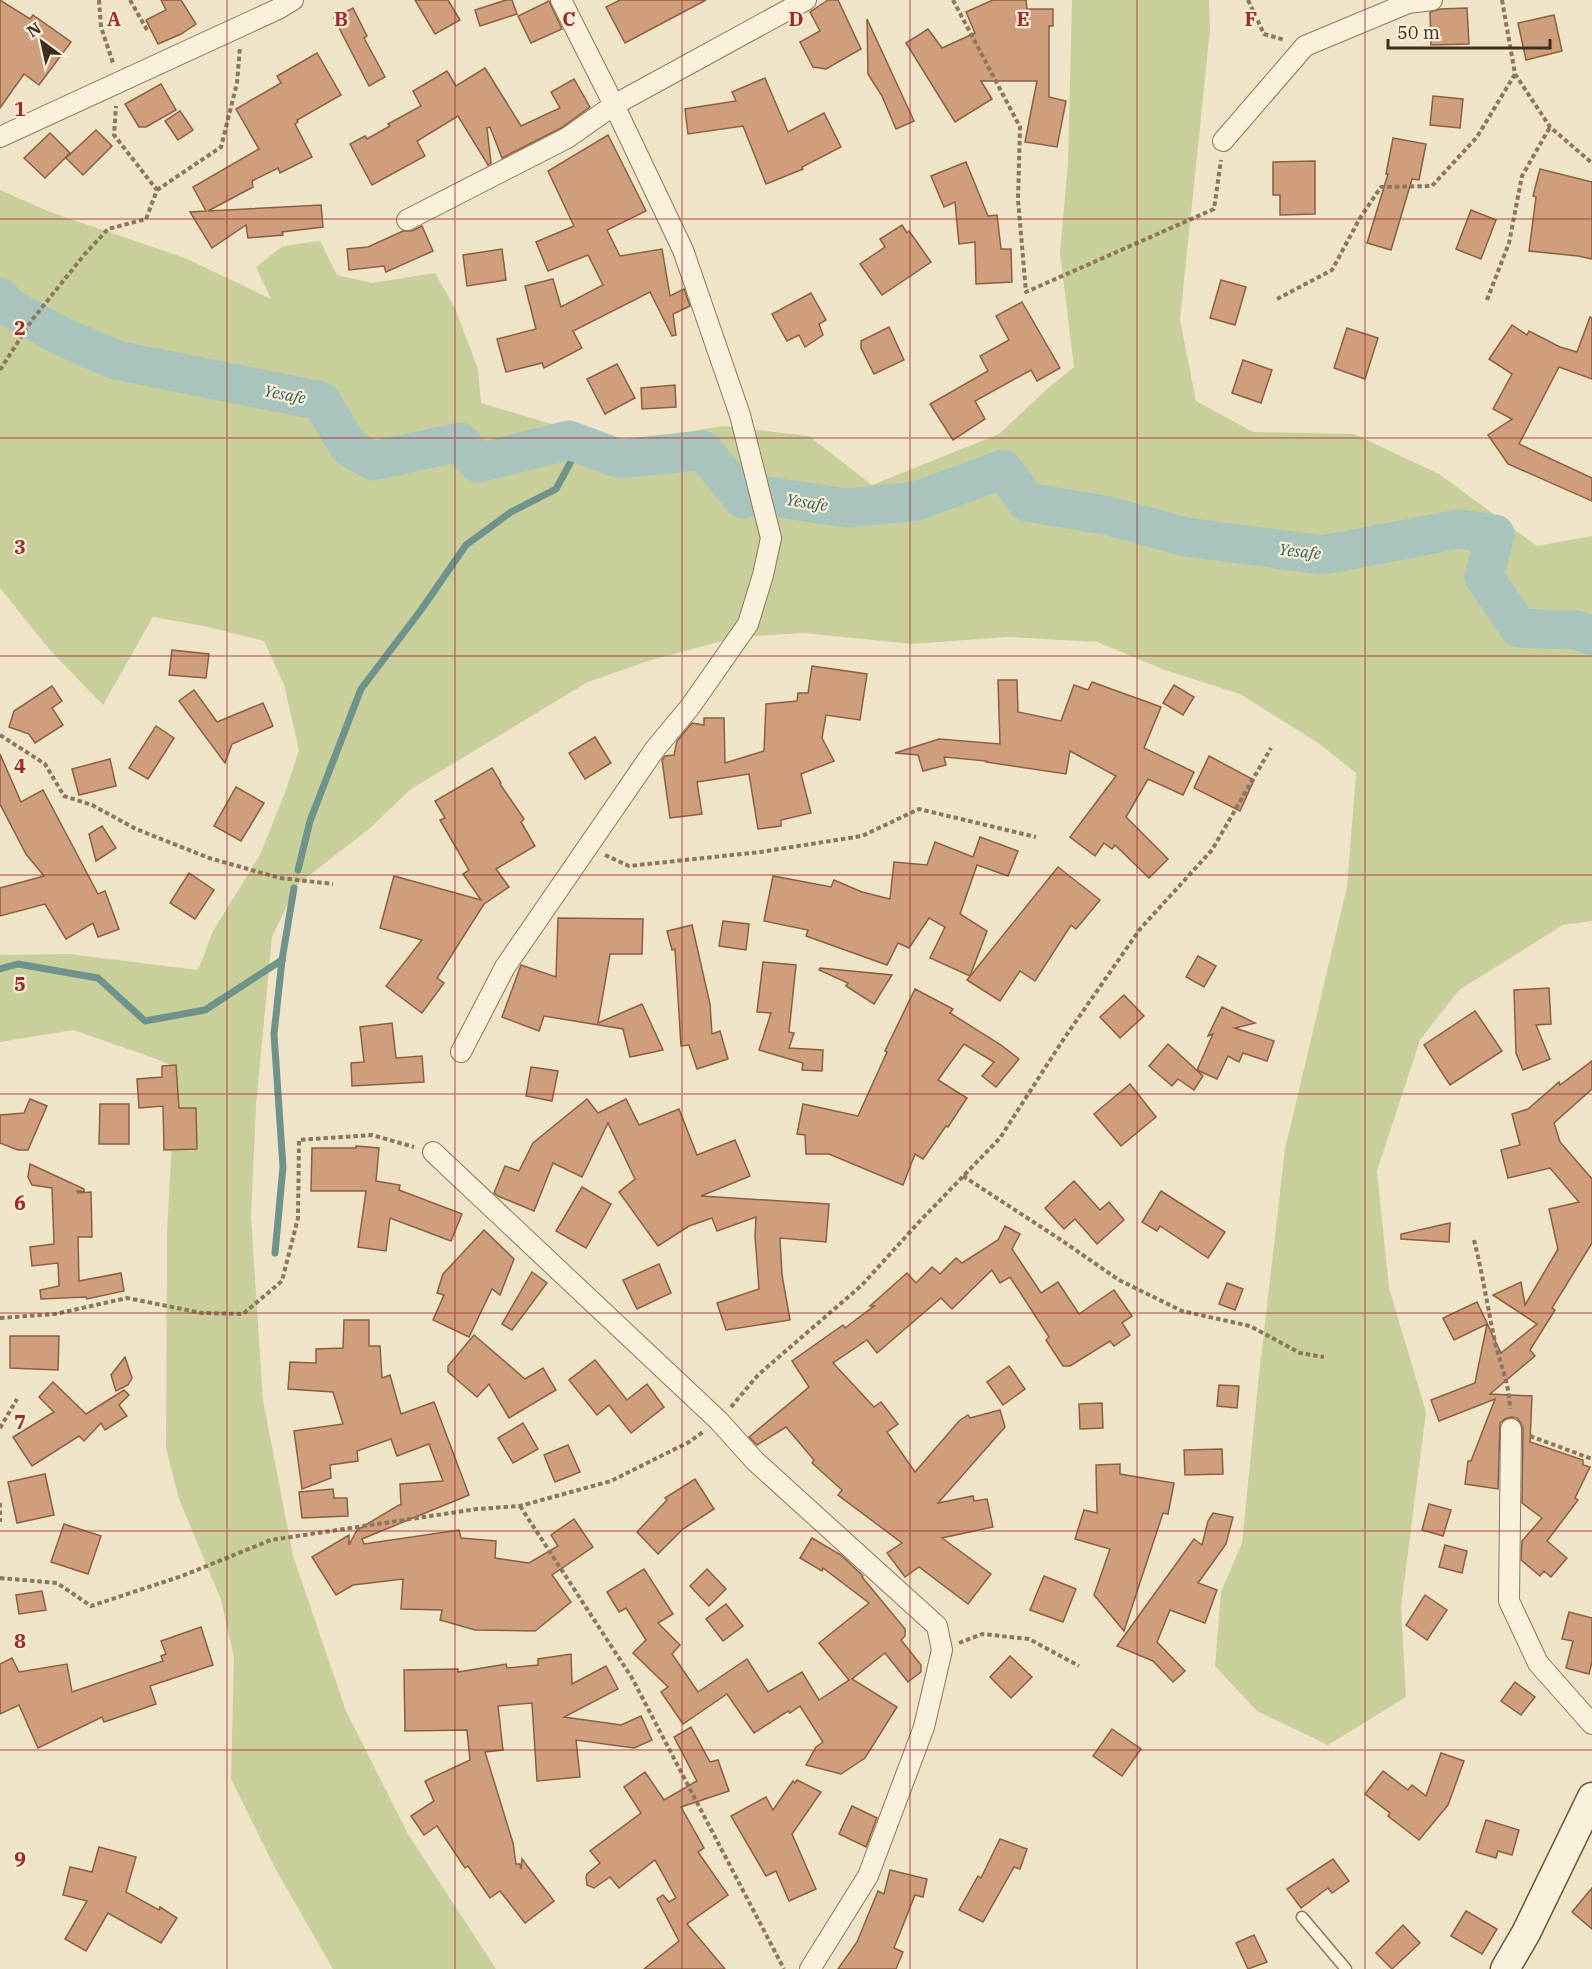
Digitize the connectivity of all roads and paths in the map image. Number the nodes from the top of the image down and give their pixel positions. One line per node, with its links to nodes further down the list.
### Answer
1 (99, 0): 14 (path)
2 (130, 0): 11 (path)
3 (292, 0): 10 (street)
4 (561, 0): 15 (street)
5 (806, 0): 15 (street)
6 (953, 0): 18 (path)
7 (1248, 0): 12 (path)
8 (1432, 0): 12 (street)
9 (1502, 0): 13 (path)
10 (242, 25): 14 (street); 20 (path)
11 (147, 30)
12 (1305, 46): 18 (street)
13 (1515, 74): 16 (path); 22 (path)
14 (119, 82): 17 (street); 20 (path)
15 (614, 105): 21 (street); 28 (street)
16 (1550, 127): 19 (path); 23 (path)
17 (0, 137)
18 (1223, 141)
19 (1592, 163)
20 (157, 190): 24 (path)
21 (406, 220)
22 (1277, 299)
23 (1486, 300)
24 (0, 370)
25 (0, 735): 29 (path)
26 (1271, 748): 32 (path)
27 (1036, 837): 28 (path)
28 (588, 847): 30 (street)
29 (333, 884)
30 (461, 1052)
31 (433, 1152): 34 (path); 37 (street)
32 (963, 1176): 35 (path); 37 (path)
33 (1474, 1240): 39 (path)
34 (0, 1318)
35 (1324, 1358)
36 (16, 1399): 38 (path)
37 (718, 1421): 42 (path); 45 (street)
38 (0, 1428)
39 (1511, 1429): 40 (path); 47 (street)
40 (1592, 1459)
41 (0, 1503): 43 (path)
42 (520, 1506): 44 (path); 50 (path)
43 (0, 1522)
44 (0, 1578)
45 (942, 1650): 46 (path); 51 (street)
46 (1078, 1666)
47 (1592, 1724)
48 (1592, 1797): 53 (street)
49 (1302, 1917): 52 (lane)
50 (784, 1969)
51 (810, 1969)
52 (1346, 1969)
53 (1505, 1969)

